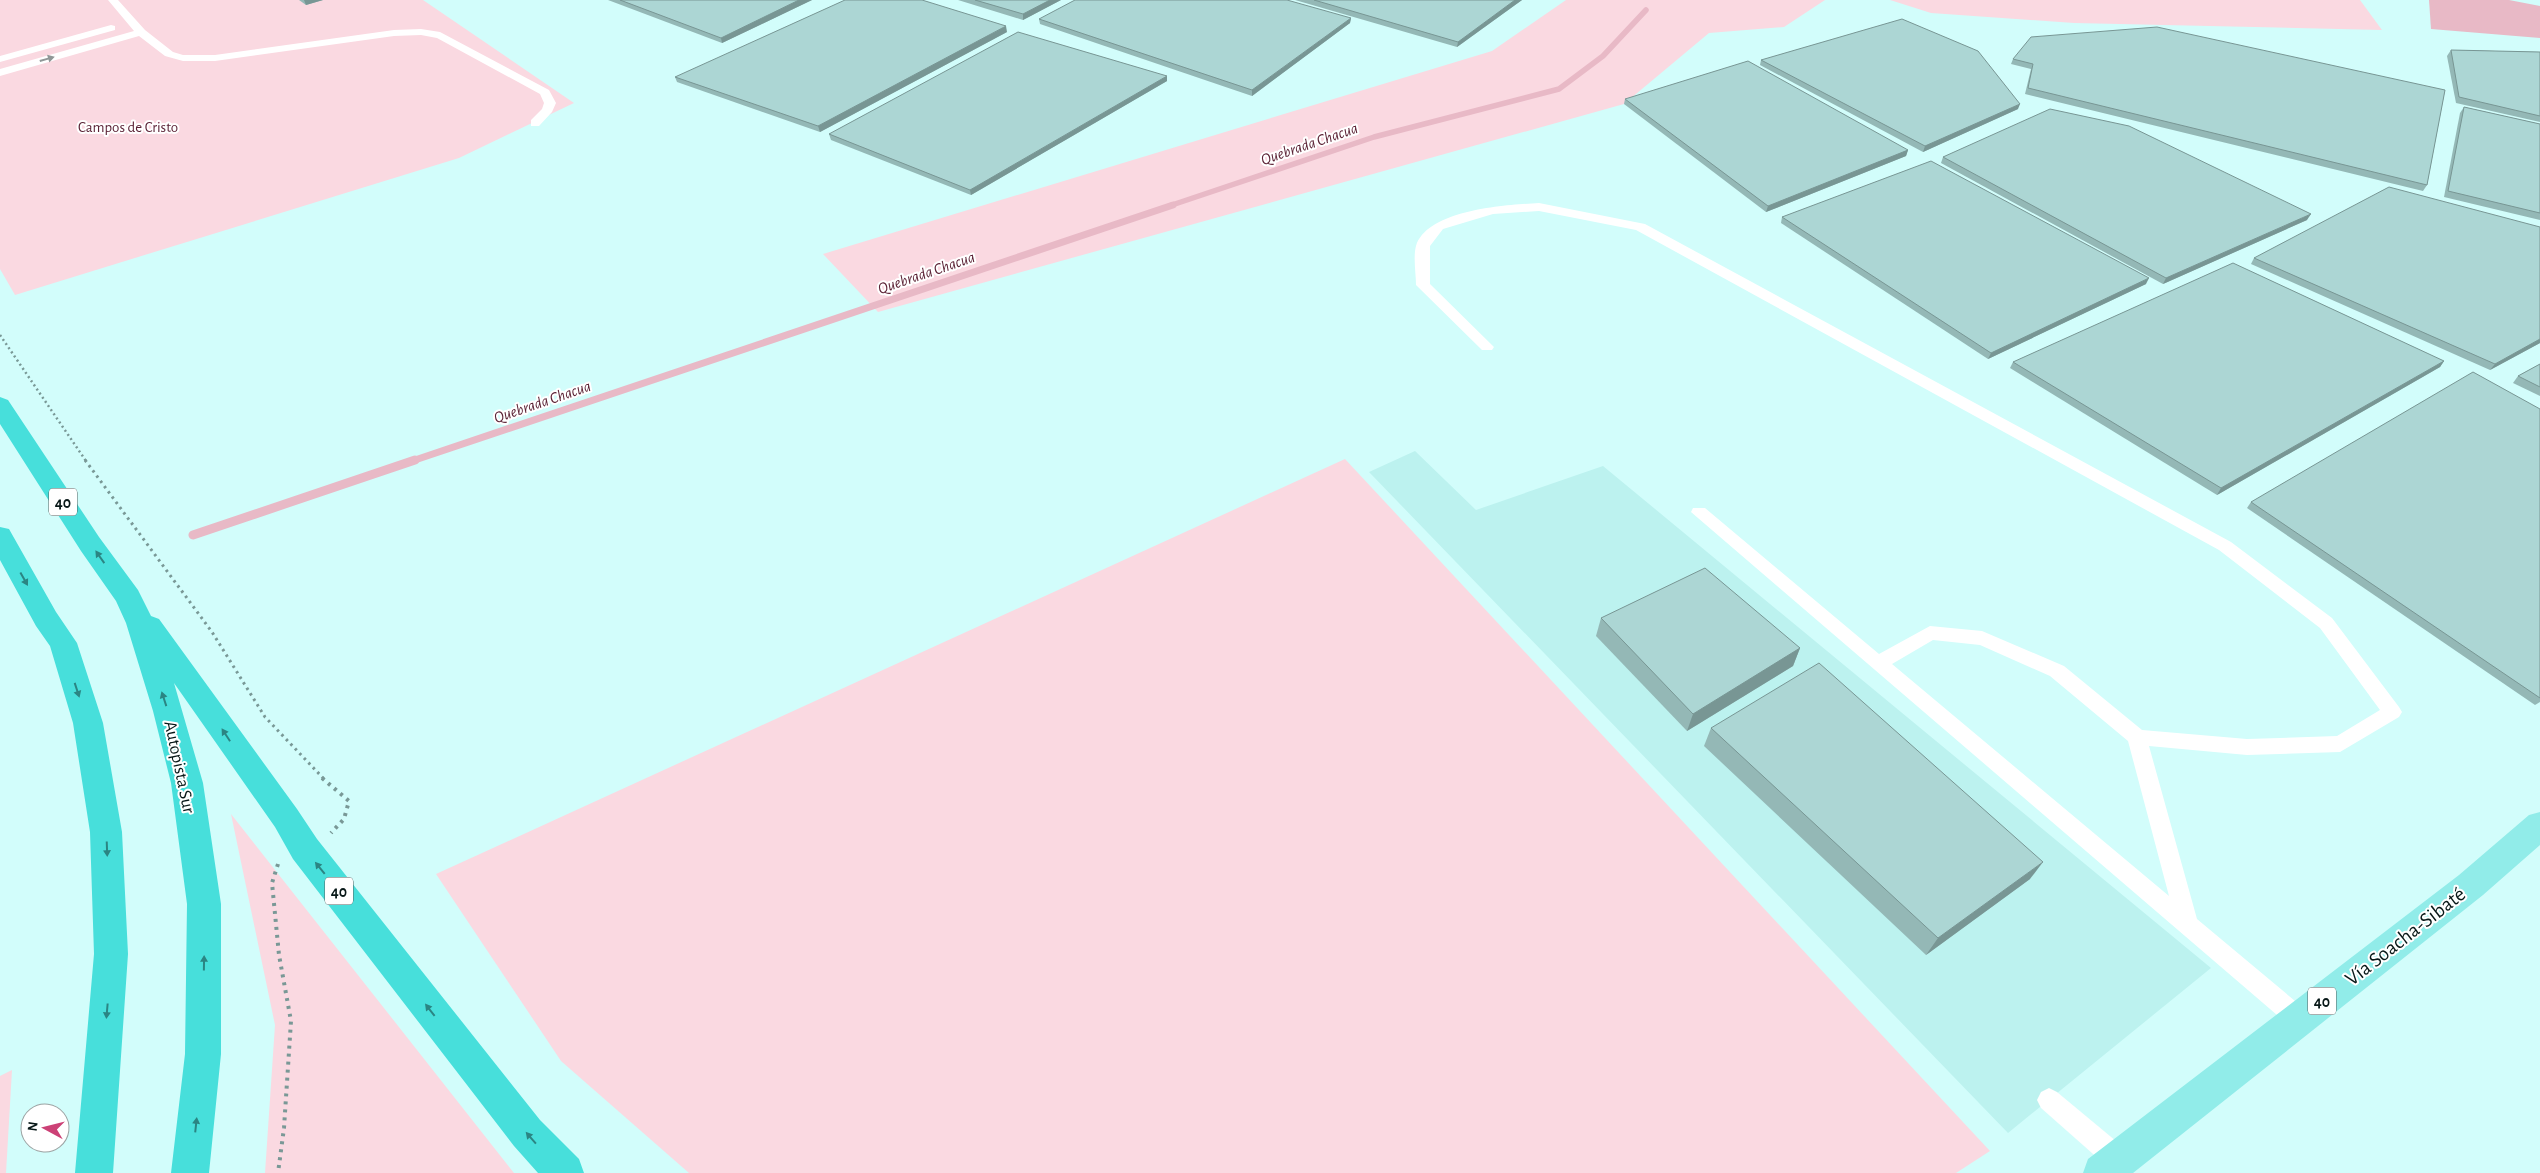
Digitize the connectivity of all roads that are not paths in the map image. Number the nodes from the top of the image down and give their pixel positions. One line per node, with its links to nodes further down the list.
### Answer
1 (113, 0): 2 (lane)
2 (130, 22): 3 (lane); 4 (lane)
3 (142, 32): 5 (lane, one-way to 3); 6 (lane)
4 (0, 59)
5 (0, 73)
6 (535, 123)
7 (1487, 347): 13 (lane)
8 (0, 405): 11 (highway, Autopista Sur / 40, one-way to 8)
9 (1699, 512): 12 (lane)
10 (0, 536): 19 (highway, one-way to 19)
11 (128, 597): 20 (highway, Autopista Sur / 40, one-way to 11); 21 (highway, 40, one-way to 11)
12 (1879, 664): 13 (lane); 15 (lane)
13 (2138, 737): 15 (lane)
14 (2540, 825): 16 (main road, Vía Soacha-Sibaté / 40)
15 (2187, 923): 16 (lane)
16 (2300, 1019): 18 (main road, Vía Soacha-Sibaté / 40)
17 (2050, 1100): 18 (lane)
18 (2111, 1166)
19 (94, 1173)
20 (190, 1173)
21 (564, 1173)

